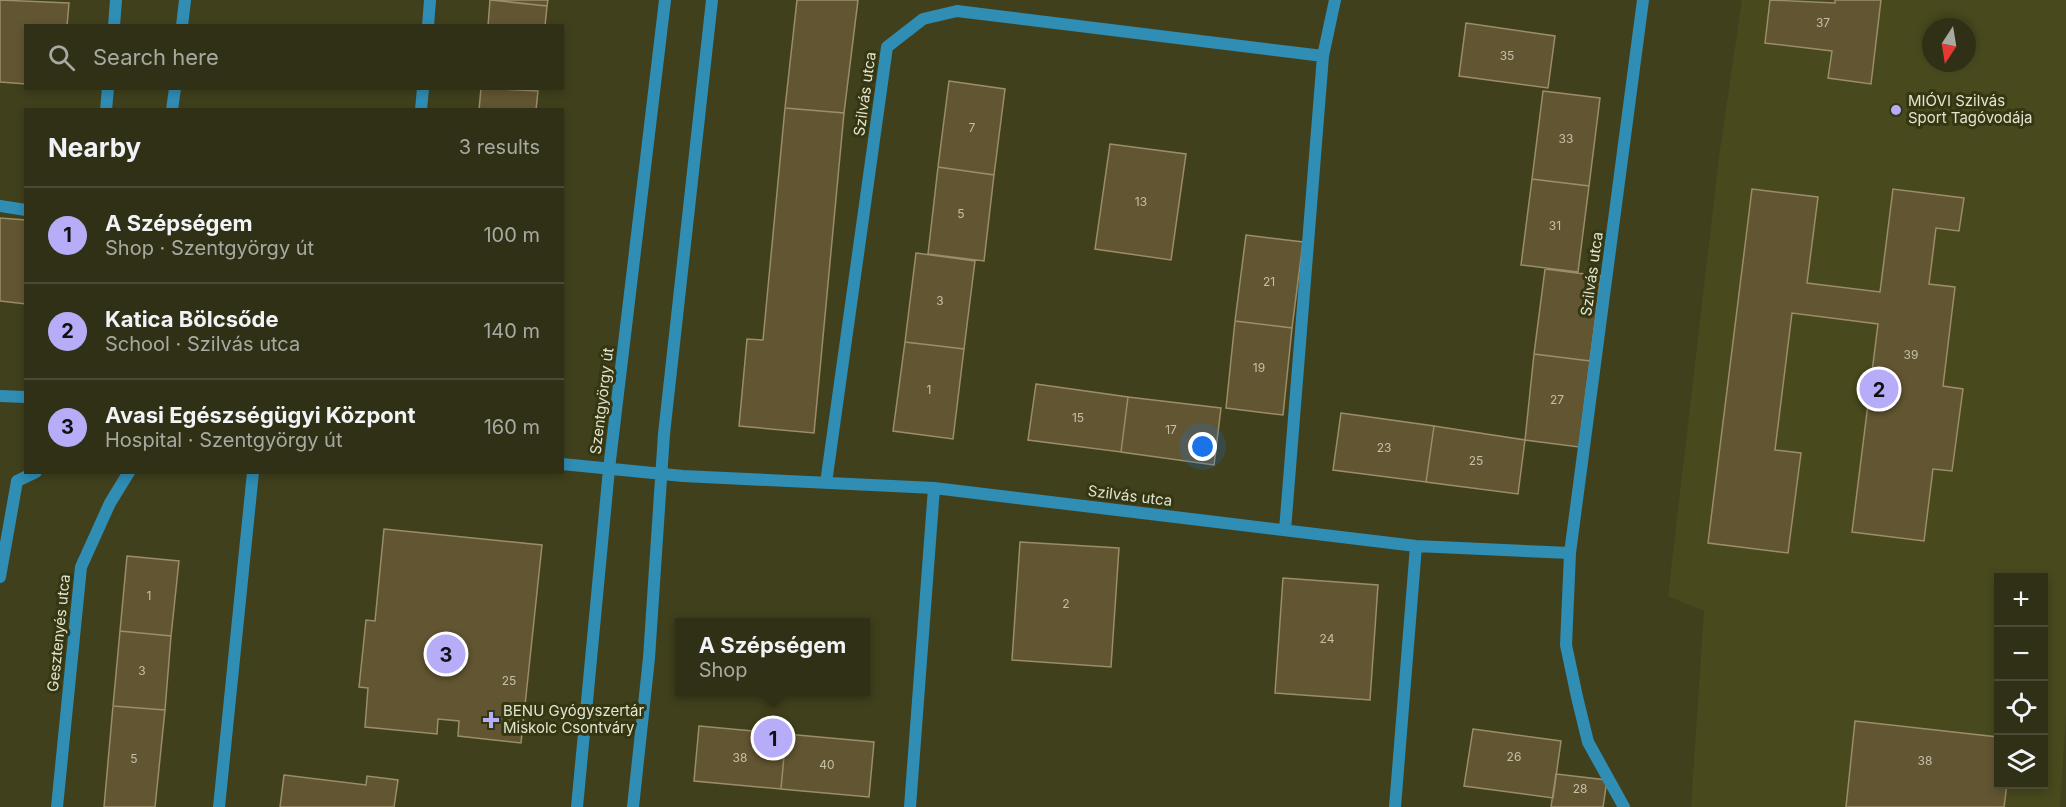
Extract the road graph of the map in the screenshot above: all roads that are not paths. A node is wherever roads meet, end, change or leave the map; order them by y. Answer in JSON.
{"nodes":[{"id":1,"x":116,"y":0,"type":"edge"},
{"id":2,"x":185,"y":0,"type":"edge"},
{"id":3,"x":430,"y":0,"type":"edge"},
{"id":4,"x":665,"y":0,"type":"edge"},
{"id":5,"x":712,"y":0,"type":"edge"},
{"id":6,"x":1335,"y":0,"type":"edge"},
{"id":7,"x":1643,"y":0,"type":"edge"},
{"id":8,"x":114,"y":24,"type":"edge"},
{"id":9,"x":182,"y":24,"type":"edge"},
{"id":10,"x":428,"y":24,"type":"edge"},
{"id":11,"x":1323,"y":56,"type":"junction"},
{"id":12,"x":108,"y":90,"type":"edge"},
{"id":13,"x":175,"y":90,"type":"edge"},
{"id":14,"x":423,"y":90,"type":"edge"},
{"id":15,"x":106,"y":108,"type":"edge"},
{"id":16,"x":172,"y":108,"type":"edge"},
{"id":17,"x":421,"y":108,"type":"edge"},
{"id":18,"x":0,"y":206,"type":"edge"},
{"id":19,"x":24,"y":210,"type":"edge"},
{"id":20,"x":0,"y":396,"type":"edge"},
{"id":21,"x":24,"y":398,"type":"edge"},
{"id":22,"x":564,"y":464,"type":"edge"},
{"id":23,"x":609,"y":469,"type":"junction"},
{"id":24,"x":664,"y":472,"type":"junction"},
{"id":25,"x":32,"y":474,"type":"edge"},
{"id":26,"x":128,"y":474,"type":"edge"},
{"id":27,"x":253,"y":474,"type":"edge"},
{"id":28,"x":826,"y":483,"type":"junction"},
{"id":29,"x":934,"y":488,"type":"junction"},
{"id":30,"x":1285,"y":530,"type":"junction"},
{"id":31,"x":1416,"y":546,"type":"junction"},
{"id":32,"x":1570,"y":553,"type":"junction"},
{"id":33,"x":0,"y":577,"type":"edge"},
{"id":34,"x":57,"y":807,"type":"edge"},
{"id":35,"x":219,"y":807,"type":"edge"},
{"id":36,"x":577,"y":807,"type":"edge"},
{"id":37,"x":633,"y":807,"type":"edge"},
{"id":38,"x":910,"y":807,"type":"edge"},
{"id":39,"x":1395,"y":807,"type":"edge"},
{"id":40,"x":1624,"y":807,"type":"edge"}],
"edges":[{"from":1,"to":8,"type":"street"},
{"from":2,"to":9,"type":"street"},
{"from":3,"to":10,"type":"street"},
{"from":4,"to":23,"type":"street","name":"Szentgyörgy út"},
{"from":5,"to":24,"type":"street"},
{"from":6,"to":11,"type":"street"},
{"from":7,"to":32,"type":"street","name":"Szilvás utca"},
{"from":11,"to":28,"type":"street","name":"Szilvás utca"},
{"from":11,"to":30,"type":"street"},
{"from":12,"to":15,"type":"street"},
{"from":13,"to":16,"type":"street"},
{"from":14,"to":17,"type":"street"},
{"from":18,"to":19,"type":"street"},
{"from":20,"to":21,"type":"street"},
{"from":22,"to":23,"type":"street"},
{"from":23,"to":24,"type":"street","name":"Szilvás utca"},
{"from":23,"to":36,"type":"street","name":"Szentgyörgy út"},
{"from":24,"to":28,"type":"street","name":"Szilvás utca"},
{"from":24,"to":37,"type":"street"},
{"from":25,"to":33,"type":"street"},
{"from":26,"to":34,"type":"street","name":"Gesztenyés utca"},
{"from":27,"to":35,"type":"street"},
{"from":28,"to":29,"type":"street","name":"Szilvás utca"},
{"from":29,"to":30,"type":"street","name":"Szilvás utca"},
{"from":29,"to":38,"type":"street"},
{"from":30,"to":31,"type":"street","name":"Szilvás utca"},
{"from":31,"to":32,"type":"street","name":"Szilvás utca"},
{"from":31,"to":39,"type":"street"},
{"from":32,"to":40,"type":"street","name":"Szilvás utca"}]}
